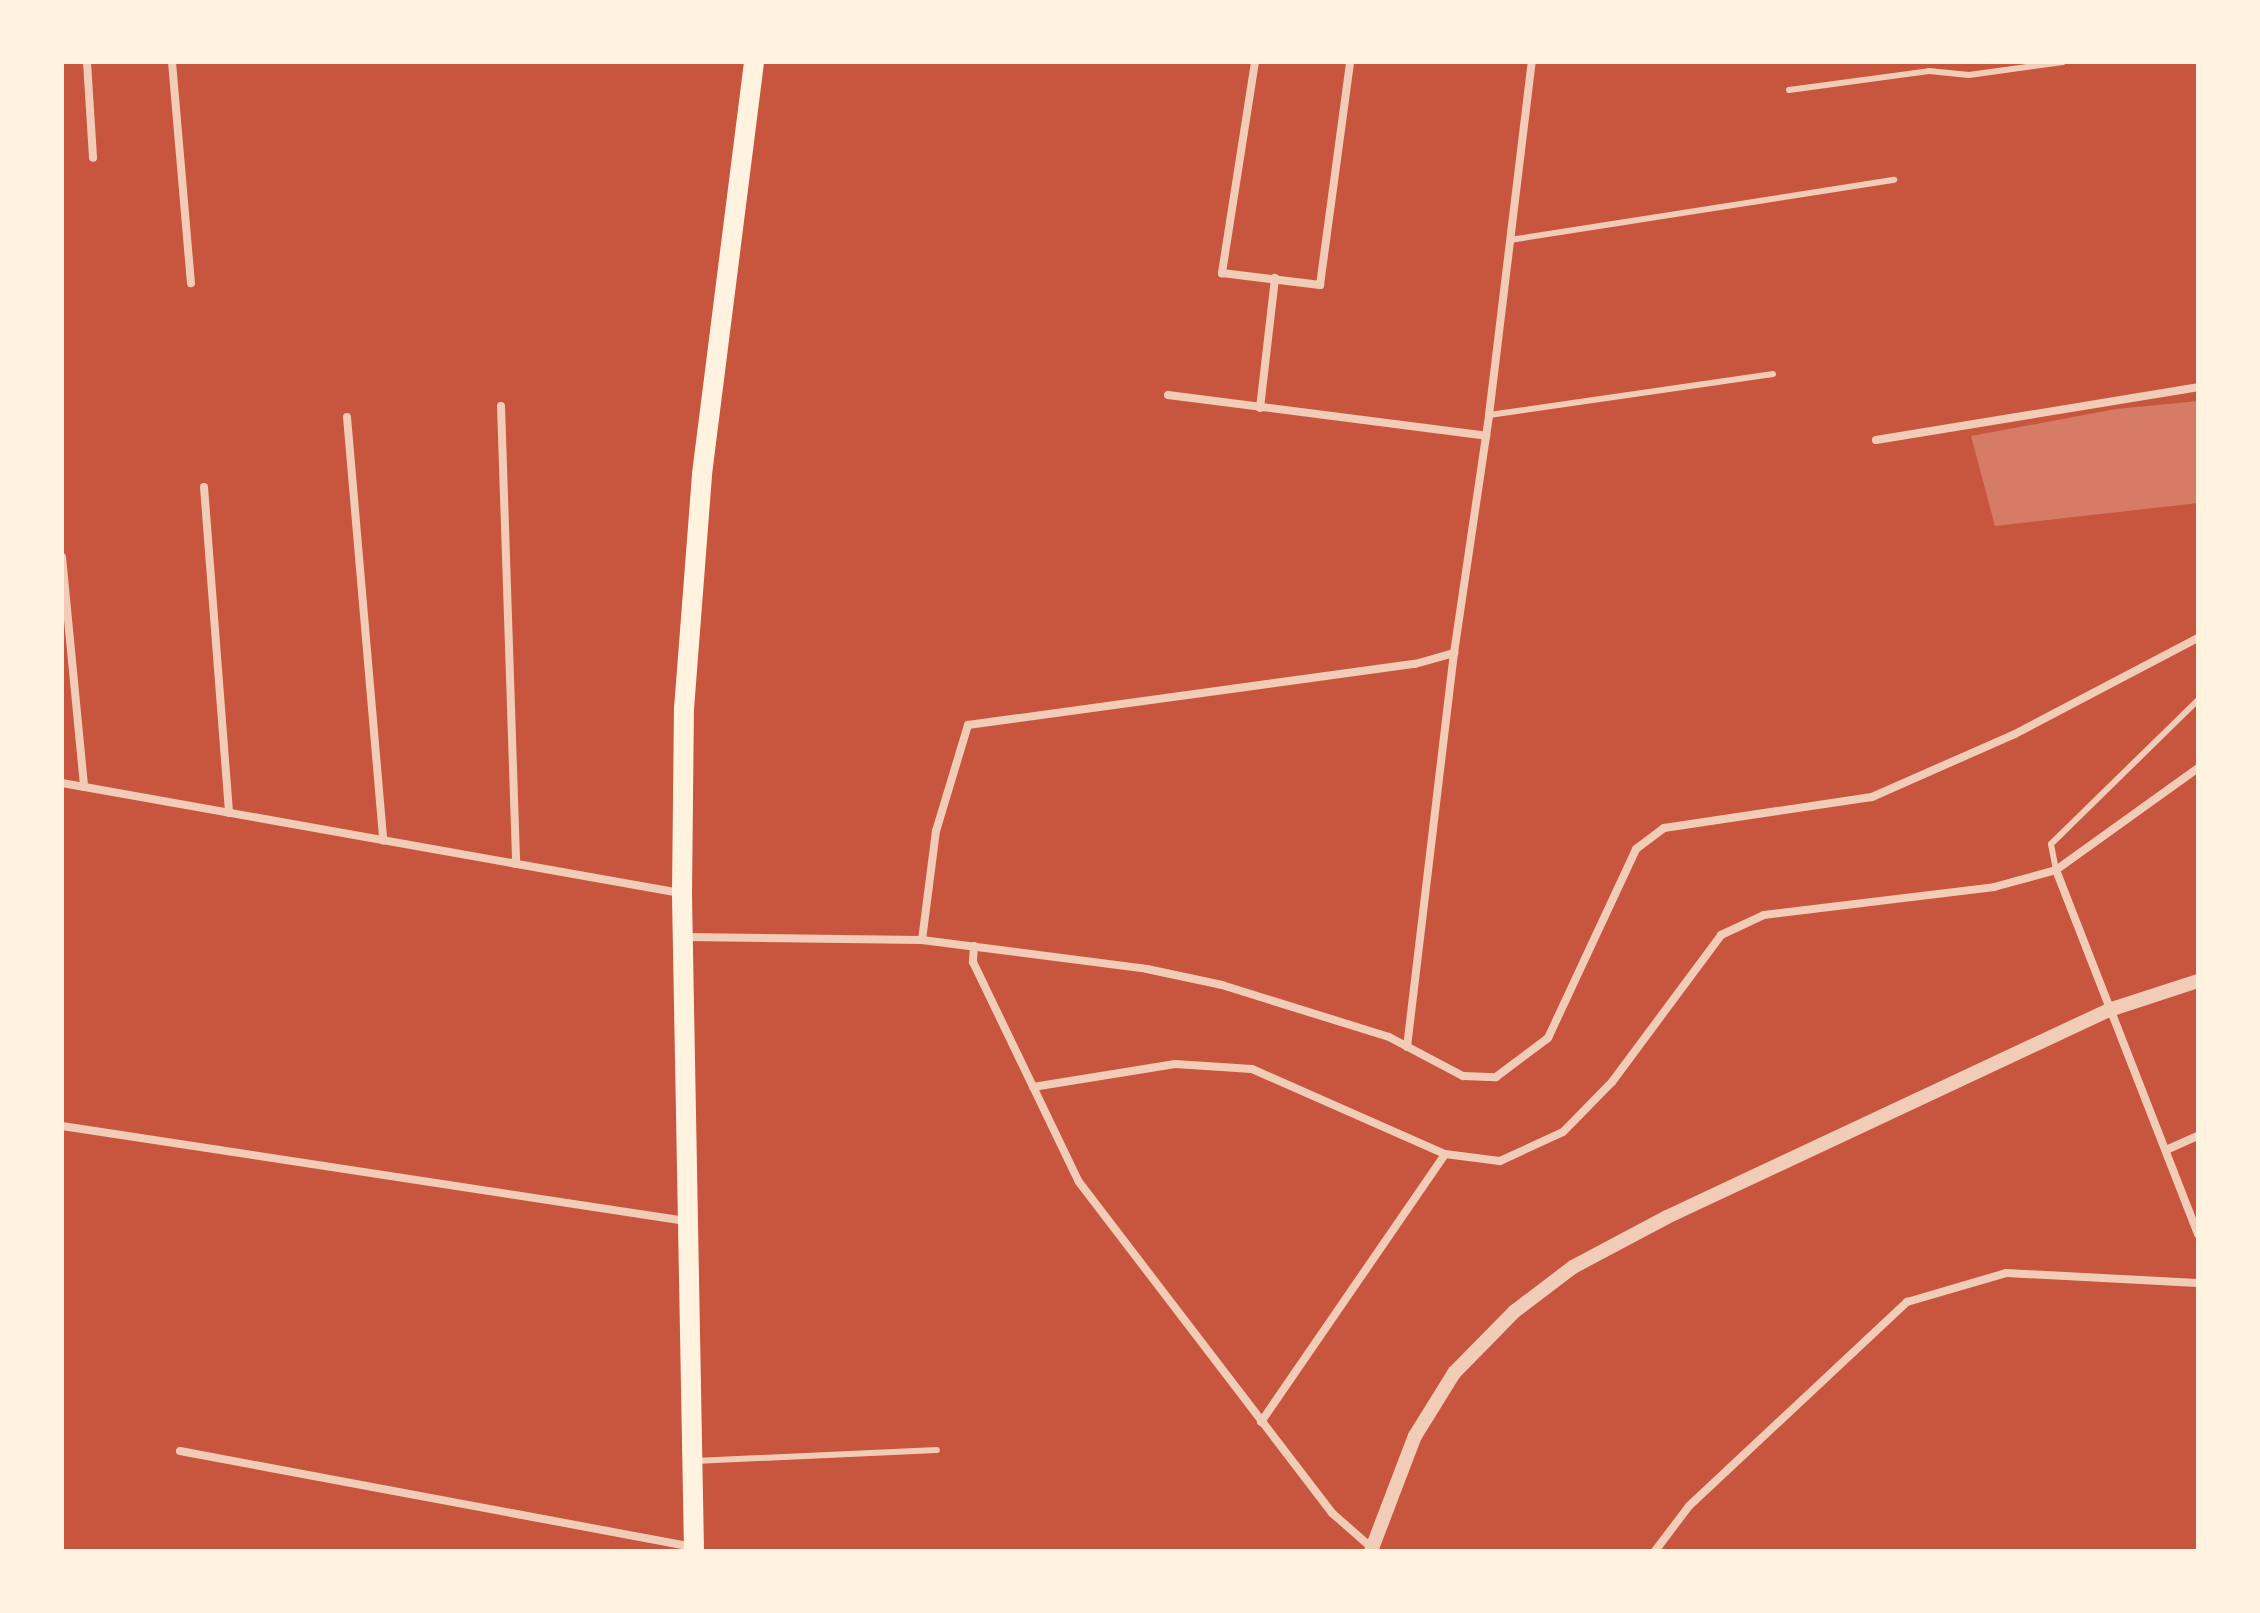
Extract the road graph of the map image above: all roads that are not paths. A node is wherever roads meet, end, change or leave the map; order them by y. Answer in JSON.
{"nodes":[{"id":1,"x":87,"y":62,"type":"edge"},
{"id":2,"x":172,"y":62,"type":"edge"},
{"id":3,"x":754,"y":62,"type":"edge"},
{"id":4,"x":1255,"y":62,"type":"edge"},
{"id":5,"x":1350,"y":62,"type":"edge"},
{"id":6,"x":1532,"y":62,"type":"edge"},
{"id":7,"x":2063,"y":62,"type":"edge"},
{"id":8,"x":1789,"y":90,"type":"dead end"},
{"id":9,"x":93,"y":158,"type":"dead end"},
{"id":10,"x":1894,"y":180,"type":"dead end"},
{"id":11,"x":1510,"y":240,"type":"junction"},
{"id":12,"x":1275,"y":278,"type":"junction"},
{"id":13,"x":191,"y":283,"type":"dead end"},
{"id":14,"x":1773,"y":374,"type":"dead end"},
{"id":15,"x":2198,"y":387,"type":"edge"},
{"id":16,"x":1168,"y":395,"type":"dead end"},
{"id":17,"x":501,"y":406,"type":"dead end"},
{"id":18,"x":1260,"y":408,"type":"junction"},
{"id":19,"x":1489,"y":415,"type":"junction"},
{"id":20,"x":347,"y":417,"type":"dead end"},
{"id":21,"x":1486,"y":436,"type":"junction"},
{"id":22,"x":1876,"y":440,"type":"dead end"},
{"id":23,"x":204,"y":487,"type":"dead end"},
{"id":24,"x":62,"y":557,"type":"edge"},
{"id":25,"x":2198,"y":638,"type":"edge"},
{"id":26,"x":1454,"y":653,"type":"junction"},
{"id":27,"x":2198,"y":700,"type":"edge"},
{"id":28,"x":2198,"y":768,"type":"edge"},
{"id":29,"x":62,"y":783,"type":"edge"},
{"id":30,"x":84,"y":787,"type":"junction"},
{"id":31,"x":229,"y":813,"type":"junction"},
{"id":32,"x":383,"y":840,"type":"junction"},
{"id":33,"x":516,"y":864,"type":"junction"},
{"id":34,"x":2056,"y":870,"type":"junction"},
{"id":35,"x":682,"y":894,"type":"junction"},
{"id":36,"x":683,"y":937,"type":"junction"},
{"id":37,"x":922,"y":940,"type":"junction"},
{"id":38,"x":974,"y":946,"type":"junction"},
{"id":39,"x":2198,"y":981,"type":"edge"},
{"id":40,"x":2112,"y":1009,"type":"junction"},
{"id":41,"x":1407,"y":1047,"type":"junction"},
{"id":42,"x":1033,"y":1087,"type":"junction"},
{"id":43,"x":62,"y":1126,"type":"edge"},
{"id":44,"x":2198,"y":1136,"type":"edge"},
{"id":45,"x":2166,"y":1150,"type":"junction"},
{"id":46,"x":1445,"y":1154,"type":"junction"},
{"id":47,"x":687,"y":1221,"type":"junction"},
{"id":48,"x":2198,"y":1234,"type":"edge"},
{"id":49,"x":2198,"y":1283,"type":"edge"},
{"id":50,"x":1261,"y":1422,"type":"junction"},
{"id":51,"x":937,"y":1450,"type":"dead end"},
{"id":52,"x":180,"y":1451,"type":"dead end"},
{"id":53,"x":692,"y":1461,"type":"junction"},
{"id":54,"x":694,"y":1549,"type":"edge"},
{"id":55,"x":1373,"y":1550,"type":"edge"},
{"id":56,"x":1655,"y":1551,"type":"edge"}],
"edges":[{"from":1,"to":9,"type":"street"},
{"from":2,"to":13,"type":"street"},
{"from":3,"to":35,"type":"main road"},
{"from":4,"to":12,"type":"street"},
{"from":5,"to":12,"type":"street"},
{"from":6,"to":11,"type":"street"},
{"from":7,"to":8,"type":"lane"},
{"from":10,"to":11,"type":"lane"},
{"from":11,"to":19,"type":"street"},
{"from":12,"to":18,"type":"street"},
{"from":14,"to":19,"type":"lane"},
{"from":15,"to":22,"type":"street"},
{"from":16,"to":18,"type":"street"},
{"from":17,"to":33,"type":"street"},
{"from":18,"to":21,"type":"street"},
{"from":19,"to":21,"type":"street"},
{"from":20,"to":32,"type":"street"},
{"from":21,"to":26,"type":"street"},
{"from":23,"to":31,"type":"street"},
{"from":24,"to":30,"type":"street"},
{"from":25,"to":41,"type":"street"},
{"from":26,"to":37,"type":"street"},
{"from":26,"to":41,"type":"street"},
{"from":27,"to":34,"type":"lane"},
{"from":28,"to":34,"type":"street"},
{"from":29,"to":30,"type":"street"},
{"from":30,"to":31,"type":"street"},
{"from":31,"to":32,"type":"street"},
{"from":32,"to":33,"type":"street"},
{"from":33,"to":35,"type":"street"},
{"from":34,"to":40,"type":"street"},
{"from":34,"to":46,"type":"street"},
{"from":35,"to":36,"type":"main road"},
{"from":36,"to":37,"type":"street"},
{"from":36,"to":47,"type":"main road"},
{"from":37,"to":38,"type":"street"},
{"from":38,"to":41,"type":"street"},
{"from":38,"to":42,"type":"street"},
{"from":39,"to":40,"type":"street"},
{"from":40,"to":45,"type":"street"},
{"from":40,"to":55,"type":"street"},
{"from":42,"to":46,"type":"street"},
{"from":42,"to":50,"type":"street"},
{"from":43,"to":47,"type":"street"},
{"from":44,"to":45,"type":"street"},
{"from":45,"to":48,"type":"street"},
{"from":46,"to":50,"type":"street"},
{"from":47,"to":53,"type":"main road"},
{"from":49,"to":56,"type":"street"},
{"from":50,"to":55,"type":"street"},
{"from":51,"to":53,"type":"lane"},
{"from":52,"to":54,"type":"street"},
{"from":53,"to":54,"type":"main road"}]}
